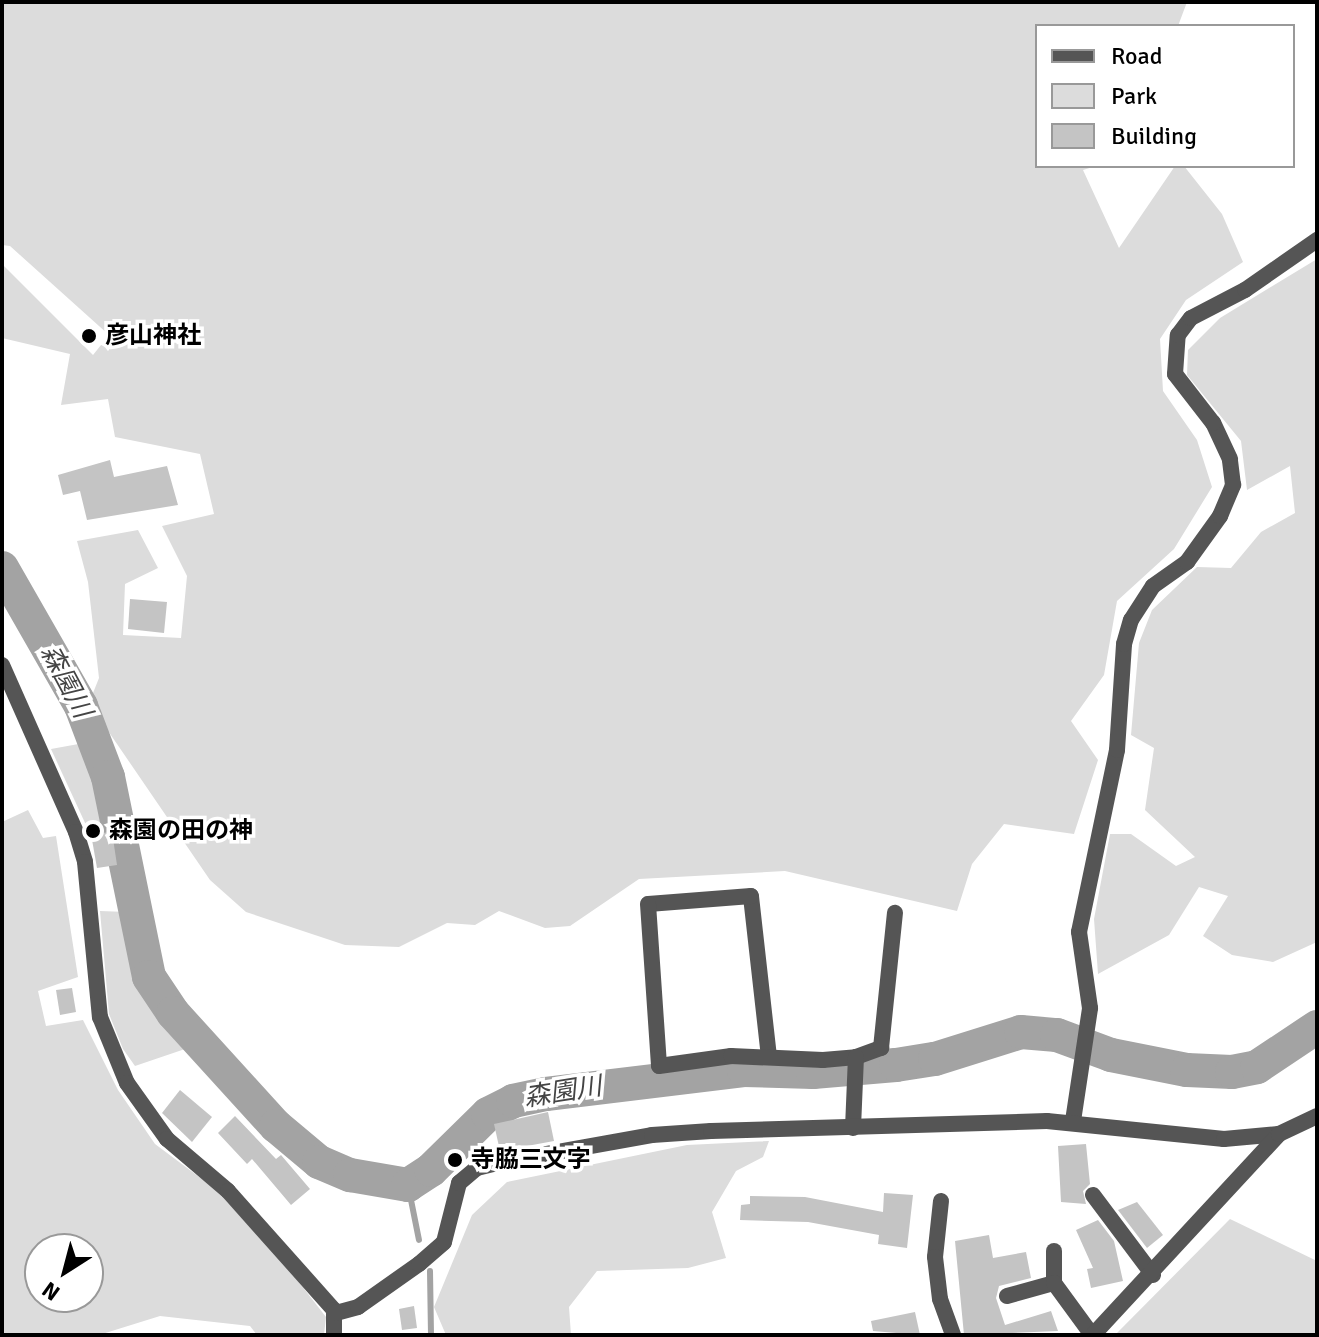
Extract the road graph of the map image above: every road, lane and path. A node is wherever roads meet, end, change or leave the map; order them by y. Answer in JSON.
{"nodes":[{"id":1,"x":1317,"y":240,"type":"edge"},
{"id":2,"x":2,"y":665,"type":"edge"},
{"id":3,"x":895,"y":913,"type":"dead end"},
{"id":4,"x":769,"y":1057,"type":"junction"},
{"id":5,"x":856,"y":1057,"type":"junction"},
{"id":6,"x":1317,"y":1116,"type":"edge"},
{"id":7,"x":1073,"y":1121,"type":"junction"},
{"id":8,"x":853,"y":1128,"type":"junction"},
{"id":9,"x":1279,"y":1134,"type":"junction"},
{"id":10,"x":1093,"y":1195,"type":"dead end"},
{"id":11,"x":941,"y":1201,"type":"dead end"},
{"id":12,"x":1054,"y":1251,"type":"dead end"},
{"id":13,"x":1153,"y":1275,"type":"junction"},
{"id":14,"x":1054,"y":1283,"type":"junction"},
{"id":15,"x":1007,"y":1296,"type":"dead end"},
{"id":16,"x":336,"y":1313,"type":"junction"},
{"id":17,"x":334,"y":1335,"type":"edge"},
{"id":18,"x":953,"y":1335,"type":"edge"},
{"id":19,"x":1092,"y":1335,"type":"edge"}],
"edges":[{"from":1,"to":7,"type":"street"},
{"from":2,"to":16,"type":"street"},
{"from":3,"to":5,"type":"street"},
{"from":4,"to":4,"type":"street"},
{"from":4,"to":5,"type":"street"},
{"from":5,"to":8,"type":"street"},
{"from":6,"to":9,"type":"street"},
{"from":7,"to":8,"type":"street"},
{"from":7,"to":9,"type":"street"},
{"from":8,"to":16,"type":"street"},
{"from":9,"to":13,"type":"street"},
{"from":10,"to":13,"type":"street"},
{"from":11,"to":18,"type":"street"},
{"from":12,"to":14,"type":"street"},
{"from":13,"to":19,"type":"street"},
{"from":14,"to":15,"type":"street"},
{"from":14,"to":19,"type":"street"},
{"from":16,"to":17,"type":"street"}]}
